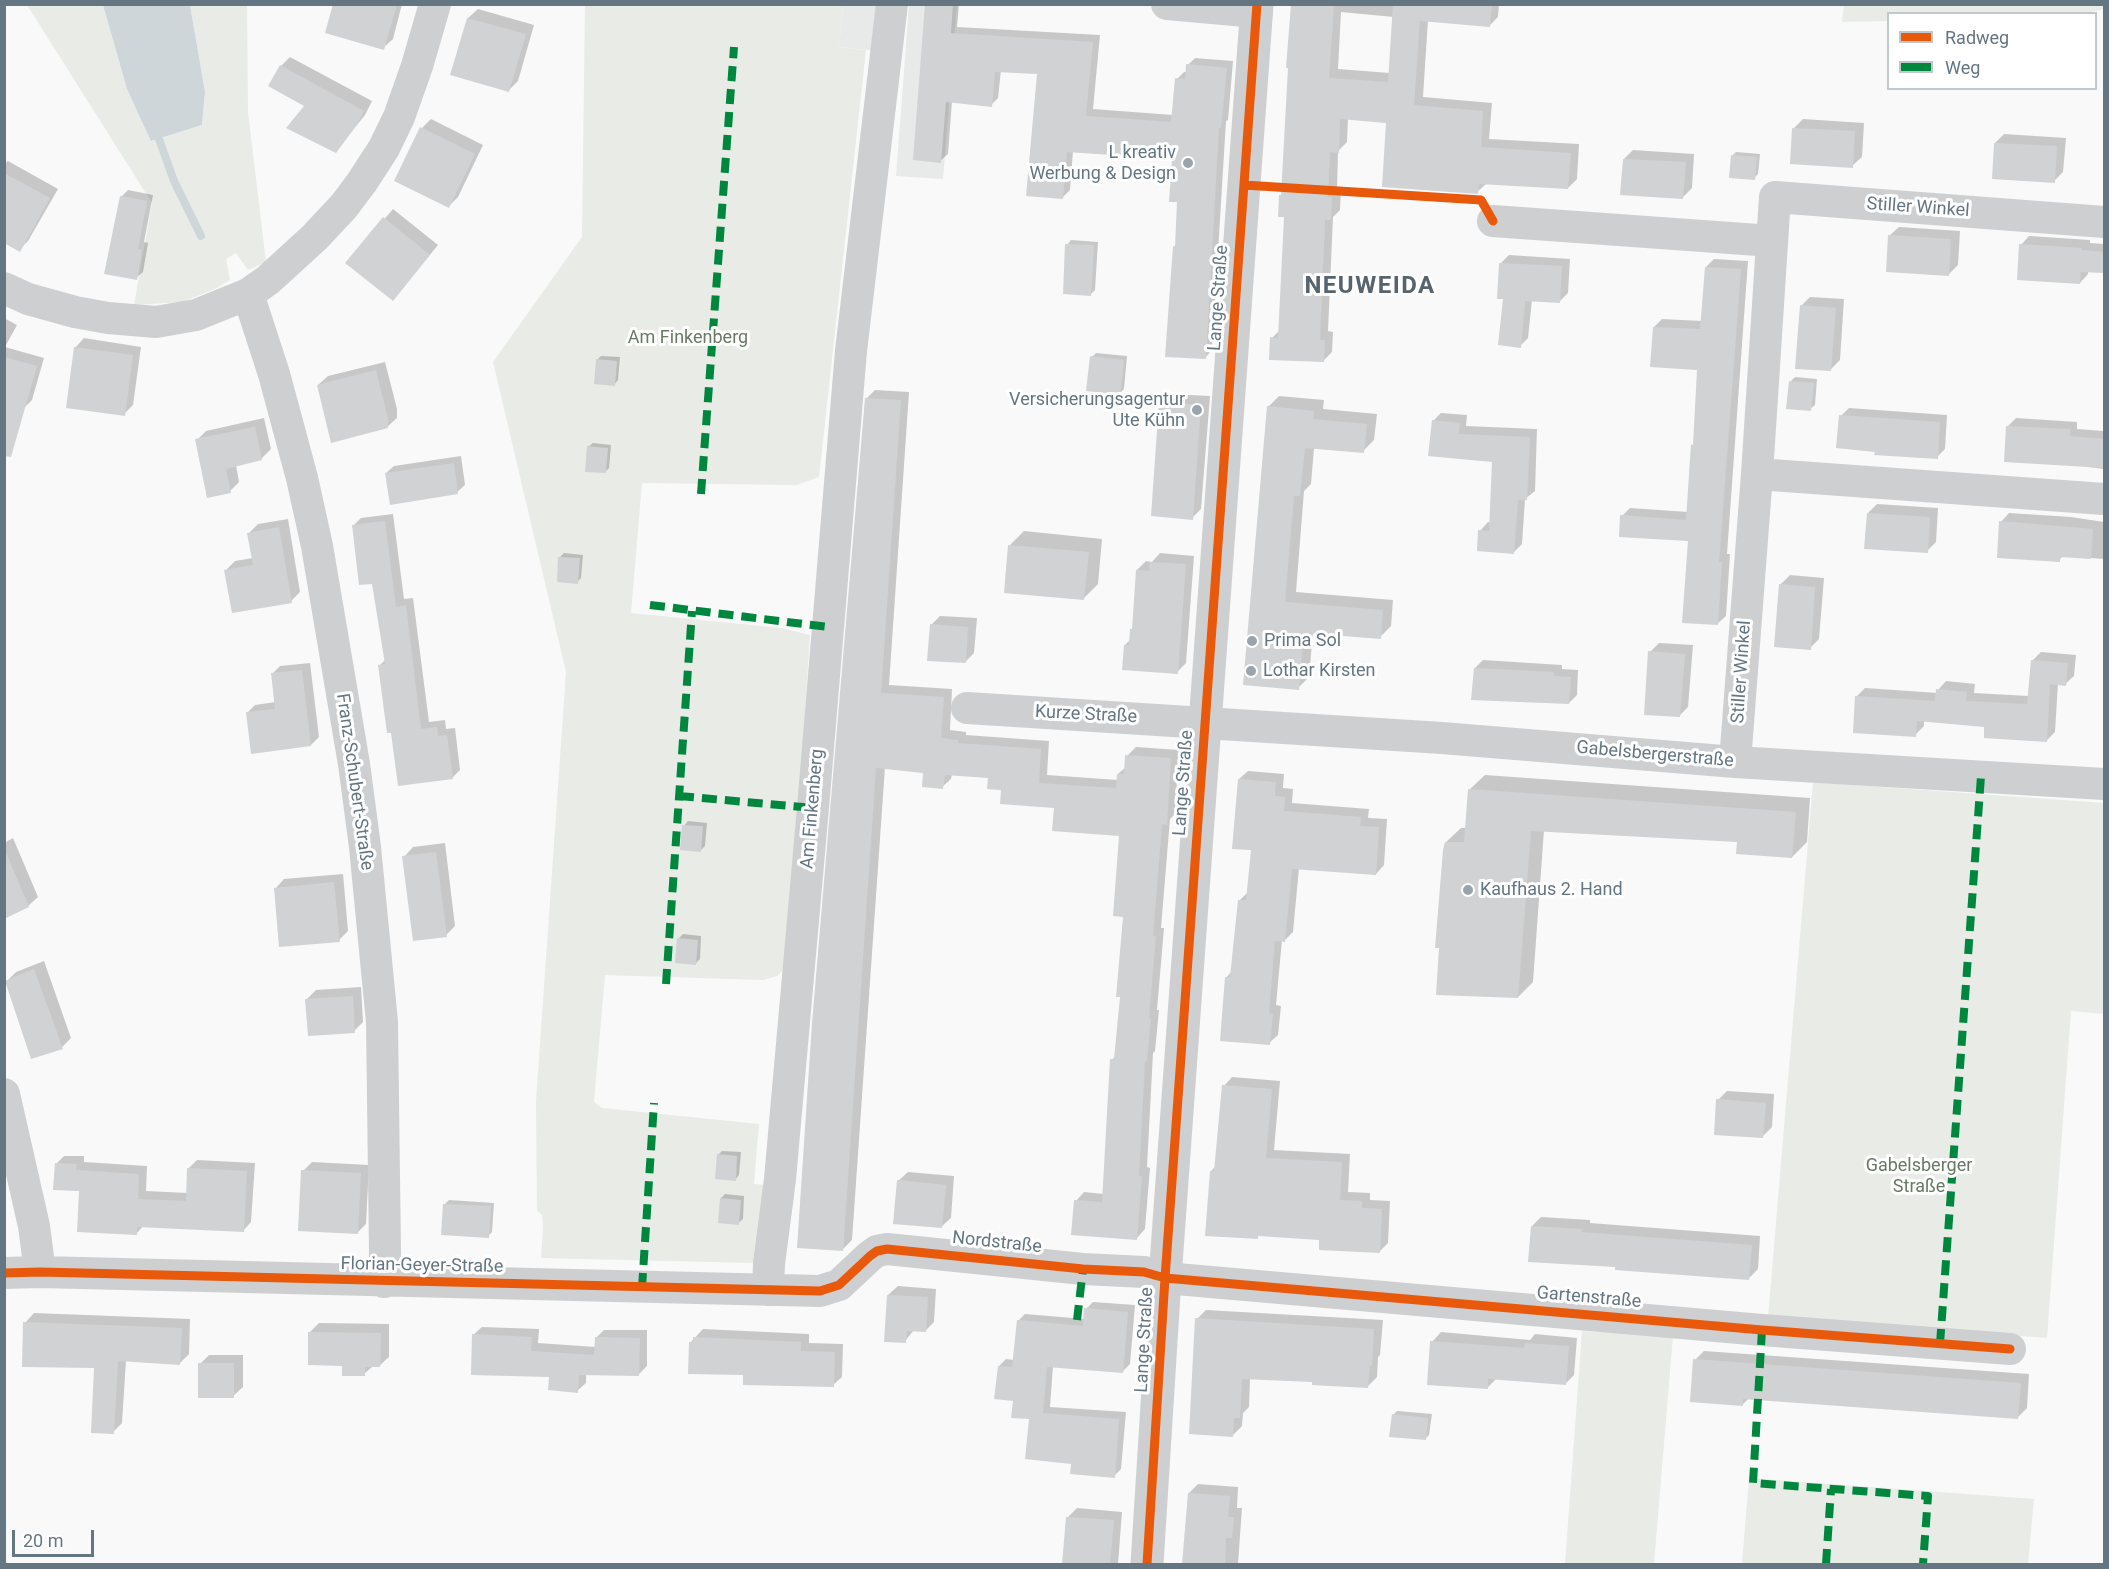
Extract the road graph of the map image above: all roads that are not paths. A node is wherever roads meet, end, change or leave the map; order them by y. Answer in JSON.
{"nodes":[{"id":1,"x":435,"y":4,"type":"edge"},
{"id":2,"x":892,"y":4,"type":"edge"},
{"id":3,"x":1167,"y":4,"type":"edge"},
{"id":4,"x":1257,"y":8,"type":"edge"},
{"id":5,"x":1493,"y":221,"type":"dead end"},
{"id":6,"x":2104,"y":222,"type":"edge"},
{"id":7,"x":1772,"y":241,"type":"junction"},
{"id":8,"x":4,"y":288,"type":"edge"},
{"id":9,"x":248,"y":294,"type":"junction"},
{"id":10,"x":1757,"y":474,"type":"junction"},
{"id":11,"x":2104,"y":499,"type":"edge"},
{"id":12,"x":967,"y":708,"type":"dead end"},
{"id":13,"x":1205,"y":722,"type":"junction"},
{"id":14,"x":1735,"y":762,"type":"junction"},
{"id":15,"x":2104,"y":784,"type":"edge"},
{"id":16,"x":4,"y":1094,"type":"edge"},
{"id":17,"x":40,"y":1272,"type":"junction"},
{"id":18,"x":4,"y":1273,"type":"edge"},
{"id":19,"x":1165,"y":1278,"type":"junction"},
{"id":20,"x":384,"y":1282,"type":"junction"},
{"id":21,"x":838,"y":1285,"type":"joint"},
{"id":22,"x":768,"y":1290,"type":"junction"},
{"id":23,"x":2010,"y":1349,"type":"dead end"},
{"id":24,"x":1147,"y":1564,"type":"edge"}],
"edges":[{"from":1,"to":9,"type":"street"},
{"from":2,"to":22,"type":"street","name":"Am Finkenberg"},
{"from":3,"to":4,"type":"street"},
{"from":4,"to":13,"type":"street","name":"Lange Straße"},
{"from":5,"to":7,"type":"street"},
{"from":6,"to":7,"type":"street","name":"Stiller Winkel"},
{"from":7,"to":10,"type":"street","name":"Stiller Winkel"},
{"from":8,"to":9,"type":"street"},
{"from":9,"to":20,"type":"street","name":"Franz-Schubert-Straße"},
{"from":10,"to":11,"type":"street"},
{"from":10,"to":14,"type":"street","name":"Stiller Winkel"},
{"from":12,"to":13,"type":"street","name":"Kurze Straße"},
{"from":13,"to":14,"type":"street","name":"Gabelsbergerstraße"},
{"from":13,"to":19,"type":"street","name":"Lange Straße"},
{"from":14,"to":15,"type":"street","name":"Gabelsbergerstraße"},
{"from":16,"to":17,"type":"street"},
{"from":17,"to":18,"type":"street","name":"Florian-Geyer-Straße"},
{"from":17,"to":20,"type":"street","name":"Florian-Geyer-Straße"},
{"from":19,"to":21,"type":"street","name":"Nordstraße"},
{"from":19,"to":23,"type":"street","name":"Gartenstraße"},
{"from":19,"to":24,"type":"street","name":"Lange Straße"},
{"from":20,"to":22,"type":"street","name":"Florian-Geyer-Straße"},
{"from":21,"to":22,"type":"street","name":"Florian-Geyer-Straße"}]}
